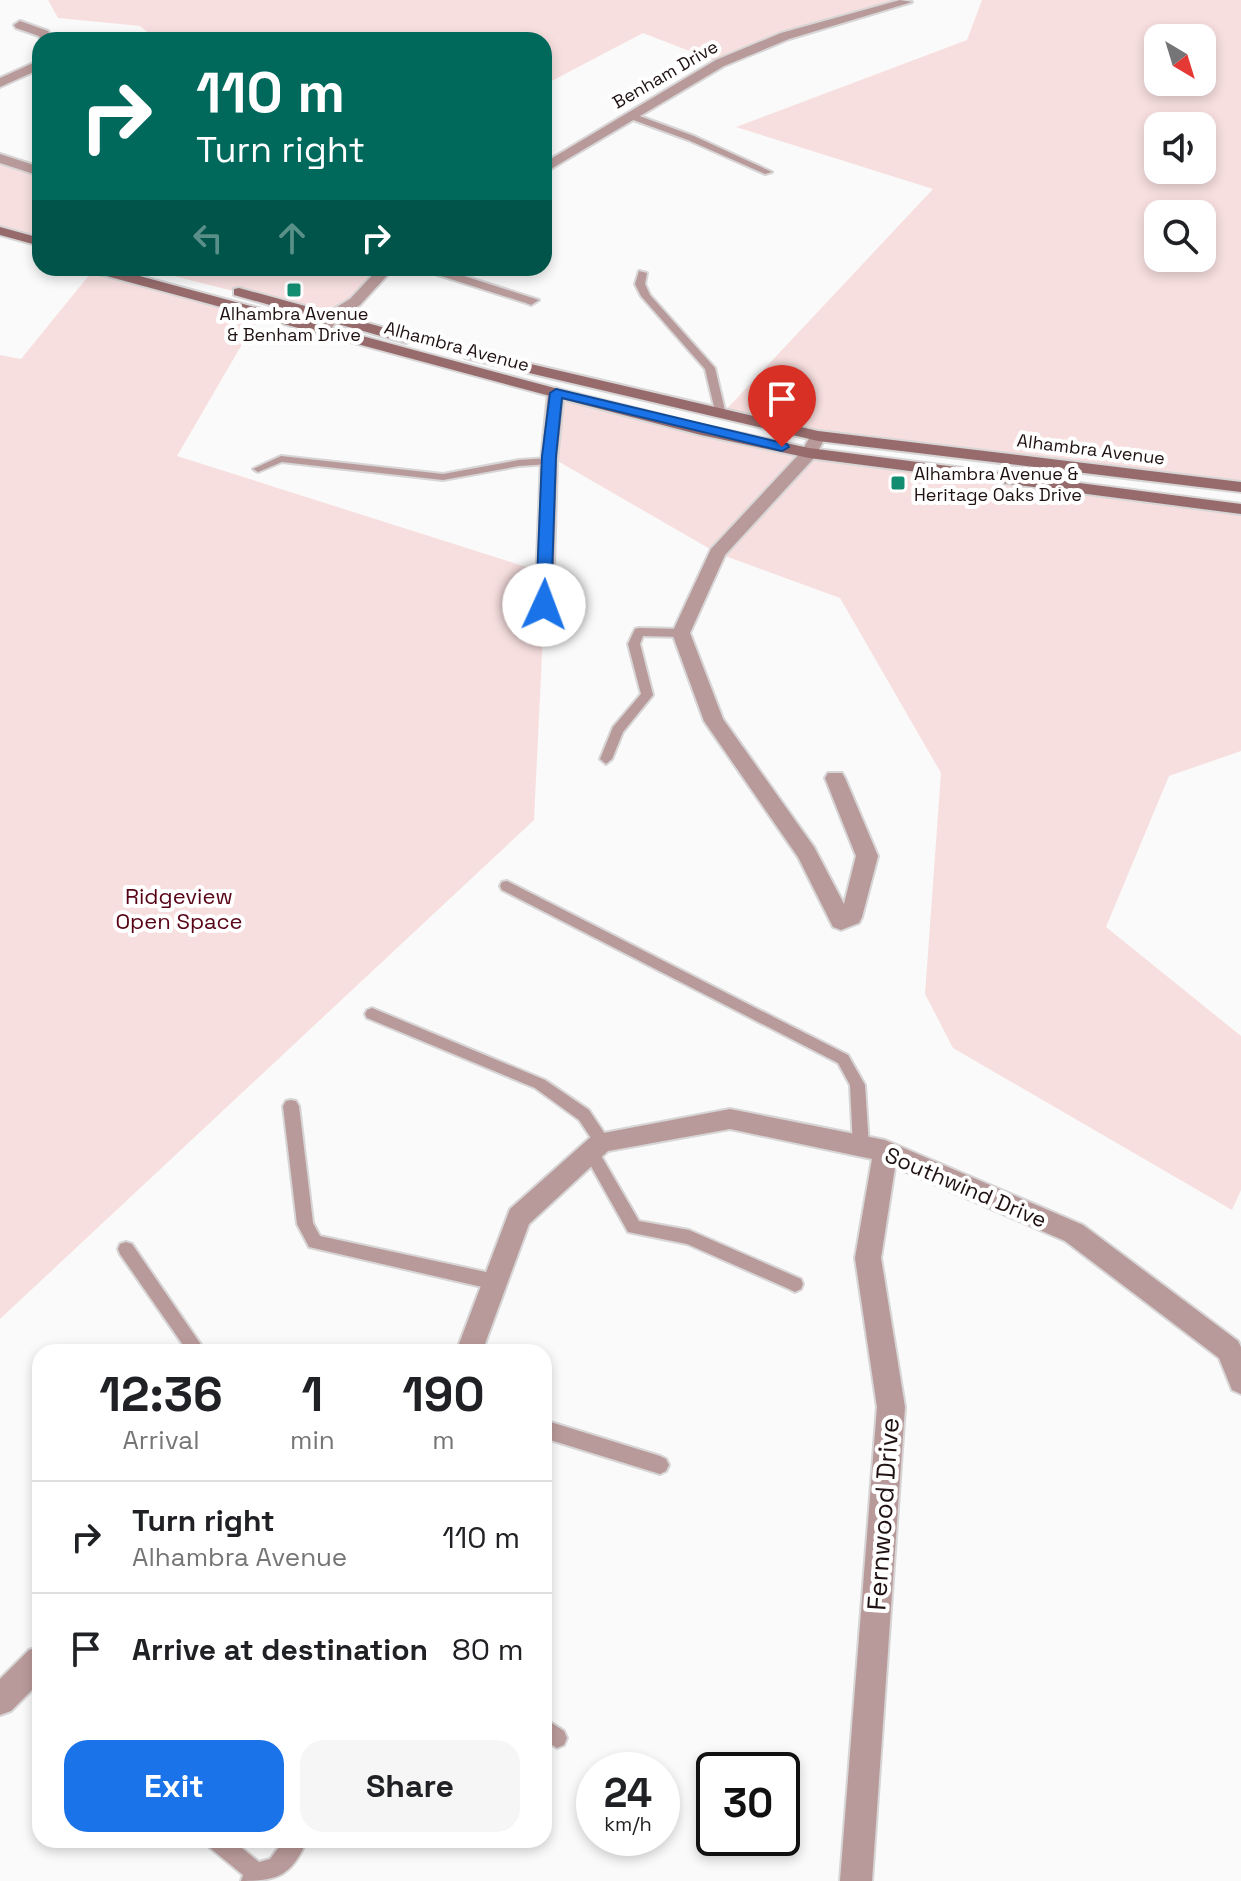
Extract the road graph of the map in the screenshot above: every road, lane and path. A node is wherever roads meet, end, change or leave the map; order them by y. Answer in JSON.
{"nodes":[{"id":1,"x":906,"y":2,"type":"edge"},
{"id":2,"x":20,"y":25,"type":"dead end"},
{"id":3,"x":39,"y":32,"type":"edge"},
{"id":4,"x":32,"y":68,"type":"edge"},
{"id":5,"x":0,"y":83,"type":"edge"},
{"id":6,"x":631,"y":116,"type":"junction"},
{"id":7,"x":0,"y":158,"type":"edge"},
{"id":8,"x":552,"y":164,"type":"edge"},
{"id":9,"x":32,"y":168,"type":"edge"},
{"id":10,"x":768,"y":172,"type":"dead end"},
{"id":11,"x":0,"y":231,"type":"edge"},
{"id":12,"x":32,"y":240,"type":"edge"},
{"id":13,"x":0,"y":244,"type":"edge"},
{"id":14,"x":32,"y":252,"type":"edge"},
{"id":15,"x":642,"y":273,"type":"dead end"},
{"id":16,"x":127,"y":276,"type":"edge"},
{"id":17,"x":169,"y":276,"type":"edge"},
{"id":18,"x":379,"y":276,"type":"edge"},
{"id":19,"x":450,"y":276,"type":"edge"},
{"id":20,"x":531,"y":300,"type":"dead end"},
{"id":21,"x":328,"y":323,"type":"junction"},
{"id":22,"x":556,"y":393,"type":"junction"},
{"id":23,"x":721,"y":415,"type":"junction"},
{"id":24,"x":814,"y":444,"type":"junction"},
{"id":25,"x":549,"y":461,"type":"junction"},
{"id":26,"x":258,"y":469,"type":"dead end"},
{"id":27,"x":1241,"y":487,"type":"edge"},
{"id":28,"x":1241,"y":509,"type":"edge"},
{"id":29,"x":681,"y":633,"type":"junction"},
{"id":30,"x":543,"y":634,"type":"dead end"},
{"id":31,"x":606,"y":759,"type":"dead end"},
{"id":32,"x":835,"y":778,"type":"dead end"},
{"id":33,"x":507,"y":886,"type":"dead end"},
{"id":34,"x":372,"y":1014,"type":"dead end"},
{"id":35,"x":291,"y":1106,"type":"dead end"},
{"id":36,"x":596,"y":1147,"type":"junction"},
{"id":37,"x":873,"y":1148,"type":"junction"},
{"id":38,"x":126,"y":1249,"type":"dead end"},
{"id":39,"x":495,"y":1282,"type":"junction"},
{"id":40,"x":795,"y":1284,"type":"dead end"},
{"id":41,"x":192,"y":1344,"type":"edge"},
{"id":42,"x":472,"y":1344,"type":"edge"},
{"id":43,"x":1235,"y":1351,"type":"edge"},
{"id":44,"x":1241,"y":1381,"type":"edge"},
{"id":45,"x":552,"y":1431,"type":"edge"},
{"id":46,"x":660,"y":1465,"type":"dead end"},
{"id":47,"x":32,"y":1670,"type":"edge"},
{"id":48,"x":0,"y":1700,"type":"edge"},
{"id":49,"x":224,"y":1848,"type":"edge"},
{"id":50,"x":291,"y":1848,"type":"edge"},
{"id":51,"x":253,"y":1877,"type":"edge"},
{"id":52,"x":856,"y":1881,"type":"edge"}],
"edges":[{"from":1,"to":6,"type":"street","name":"Benham Drive"},
{"from":2,"to":3,"type":"street"},
{"from":4,"to":5,"type":"street"},
{"from":6,"to":8,"type":"street","name":"Benham Drive"},
{"from":6,"to":10,"type":"lane"},
{"from":7,"to":9,"type":"street"},
{"from":11,"to":12,"type":"main road"},
{"from":13,"to":14,"type":"main road"},
{"from":15,"to":23,"type":"lane"},
{"from":16,"to":21,"type":"main road","name":"Alhambra Avenue"},
{"from":17,"to":21,"type":"main road","name":"Alhambra Avenue"},
{"from":18,"to":21,"type":"street"},
{"from":19,"to":20,"type":"street"},
{"from":21,"to":22,"type":"main road","name":"Alhambra Avenue"},
{"from":21,"to":23,"type":"main road","name":"Alhambra Avenue"},
{"from":22,"to":24,"type":"main road","name":"Alhambra Avenue"},
{"from":22,"to":25,"type":"street"},
{"from":23,"to":24,"type":"main road","name":"Alhambra Avenue"},
{"from":24,"to":27,"type":"main road","name":"Alhambra Avenue"},
{"from":24,"to":28,"type":"main road","name":"Alhambra Avenue"},
{"from":24,"to":29,"type":"street"},
{"from":25,"to":26,"type":"lane"},
{"from":25,"to":30,"type":"street"},
{"from":29,"to":31,"type":"lane"},
{"from":29,"to":32,"type":"street"},
{"from":33,"to":37,"type":"lane"},
{"from":34,"to":36,"type":"lane"},
{"from":35,"to":39,"type":"lane"},
{"from":36,"to":37,"type":"street","name":"Southwind Drive"},
{"from":36,"to":39,"type":"street"},
{"from":36,"to":40,"type":"lane"},
{"from":37,"to":43,"type":"street","name":"Southwind Drive"},
{"from":37,"to":52,"type":"street","name":"Fernwood Drive"},
{"from":38,"to":41,"type":"lane"},
{"from":39,"to":42,"type":"street"},
{"from":43,"to":44,"type":"street","name":"Southwind Drive"},
{"from":45,"to":46,"type":"lane"},
{"from":47,"to":48,"type":"street"},
{"from":49,"to":51,"type":"lane"},
{"from":50,"to":51,"type":"lane"}]}
